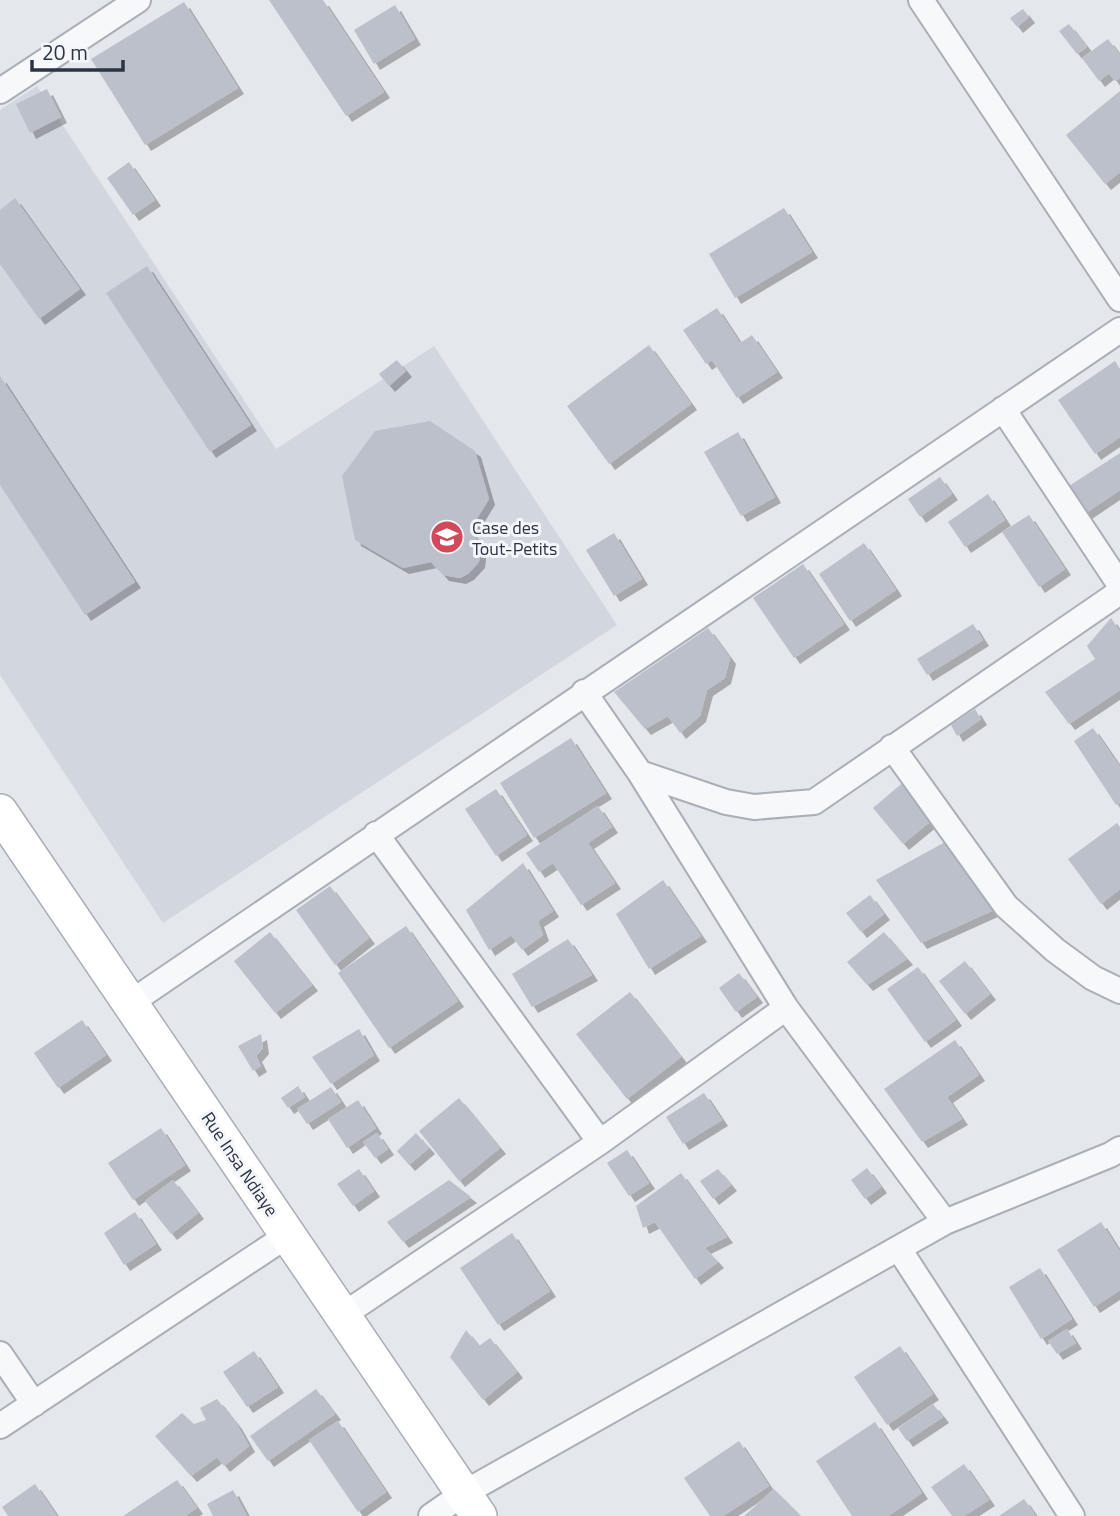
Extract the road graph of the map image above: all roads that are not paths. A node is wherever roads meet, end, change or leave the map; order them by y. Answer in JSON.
{"nodes":[{"id":1,"x":921,"y":0,"type":"edge"},
{"id":2,"x":123,"y":4,"type":"edge"},
{"id":3,"x":0,"y":92,"type":"edge"},
{"id":4,"x":1120,"y":299,"type":"edge"},
{"id":5,"x":1120,"y":330,"type":"edge"},
{"id":6,"x":1003,"y":409,"type":"junction"},
{"id":7,"x":1120,"y":585,"type":"edge"},
{"id":8,"x":1120,"y":592,"type":"edge"},
{"id":9,"x":584,"y":692,"type":"junction"},
{"id":10,"x":892,"y":747,"type":"junction"},
{"id":11,"x":640,"y":773,"type":"junction"},
{"id":12,"x":0,"y":812,"type":"edge"},
{"id":13,"x":376,"y":834,"type":"junction"},
{"id":14,"x":1120,"y":991,"type":"edge"},
{"id":15,"x":130,"y":1003,"type":"junction"},
{"id":16,"x":786,"y":1008,"type":"junction"},
{"id":17,"x":600,"y":1142,"type":"junction"},
{"id":18,"x":1117,"y":1158,"type":"edge"},
{"id":19,"x":945,"y":1222,"type":"junction"},
{"id":20,"x":288,"y":1236,"type":"junction"},
{"id":21,"x":899,"y":1249,"type":"junction"},
{"id":22,"x":343,"y":1315,"type":"junction"},
{"id":23,"x":0,"y":1354,"type":"edge"},
{"id":24,"x":34,"y":1404,"type":"junction"},
{"id":25,"x":0,"y":1426,"type":"edge"},
{"id":26,"x":472,"y":1505,"type":"edge"},
{"id":27,"x":431,"y":1516,"type":"edge"},
{"id":28,"x":1072,"y":1516,"type":"edge"}],
"edges":[{"from":1,"to":4,"type":"street"},
{"from":2,"to":3,"type":"street"},
{"from":5,"to":6,"type":"street"},
{"from":6,"to":7,"type":"street"},
{"from":6,"to":9,"type":"street"},
{"from":8,"to":10,"type":"street"},
{"from":9,"to":11,"type":"street"},
{"from":9,"to":13,"type":"street"},
{"from":10,"to":11,"type":"street"},
{"from":10,"to":14,"type":"street"},
{"from":11,"to":16,"type":"street"},
{"from":12,"to":15,"type":"main road","name":"Rue Insa Ndiaye"},
{"from":13,"to":15,"type":"street"},
{"from":13,"to":17,"type":"street"},
{"from":15,"to":20,"type":"main road","name":"Rue Insa Ndiaye"},
{"from":16,"to":17,"type":"street"},
{"from":16,"to":19,"type":"street"},
{"from":17,"to":22,"type":"street"},
{"from":18,"to":19,"type":"street"},
{"from":19,"to":21,"type":"street"},
{"from":20,"to":22,"type":"main road","name":"Rue Insa Ndiaye"},
{"from":20,"to":24,"type":"street"},
{"from":21,"to":26,"type":"street"},
{"from":21,"to":28,"type":"street"},
{"from":22,"to":26,"type":"main road","name":"Rue Insa Ndiaye"},
{"from":23,"to":24,"type":"street"},
{"from":24,"to":25,"type":"street"},
{"from":26,"to":27,"type":"street"}]}
